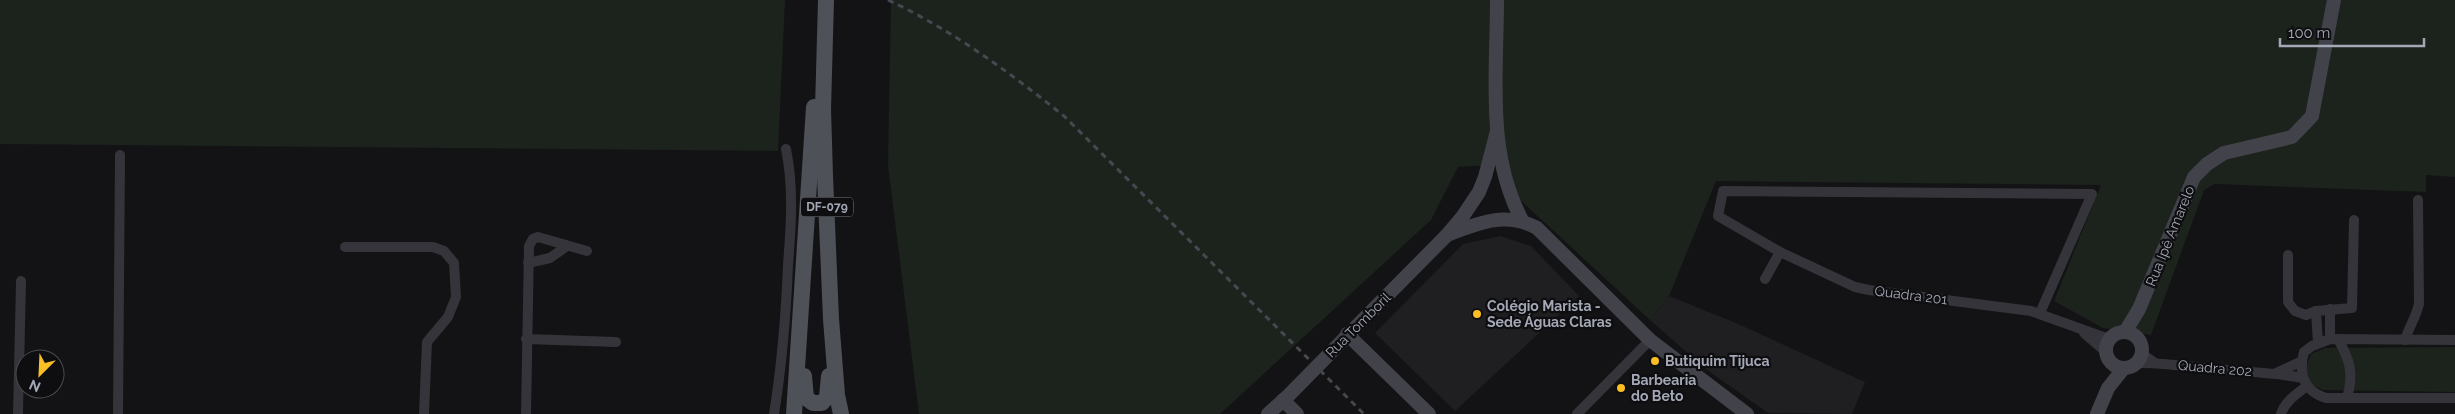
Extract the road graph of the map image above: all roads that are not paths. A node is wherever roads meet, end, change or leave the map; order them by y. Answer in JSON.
{"nodes":[{"id":1,"x":816,"y":0,"type":"edge"},
{"id":2,"x":826,"y":0,"type":"edge"},
{"id":3,"x":1497,"y":0,"type":"edge"},
{"id":4,"x":2334,"y":0,"type":"edge"},
{"id":5,"x":1497,"y":131,"type":"junction"},
{"id":6,"x":786,"y":149,"type":"dead end"},
{"id":7,"x":120,"y":155,"type":"dead end"},
{"id":8,"x":2418,"y":200,"type":"dead end"},
{"id":9,"x":1522,"y":220,"type":"junction"},
{"id":10,"x":2354,"y":220,"type":"dead end"},
{"id":11,"x":1447,"y":235,"type":"junction"},
{"id":12,"x":345,"y":246,"type":"dead end"},
{"id":13,"x":567,"y":246,"type":"junction"},
{"id":14,"x":587,"y":250,"type":"dead end"},
{"id":15,"x":1780,"y":252,"type":"junction"},
{"id":16,"x":2288,"y":255,"type":"dead end"},
{"id":17,"x":528,"y":263,"type":"junction"},
{"id":18,"x":1765,"y":279,"type":"dead end"},
{"id":19,"x":21,"y":281,"type":"dead end"},
{"id":20,"x":801,"y":302,"type":"junction"},
{"id":21,"x":2330,"y":309,"type":"junction"},
{"id":22,"x":2316,"y":311,"type":"junction"},
{"id":23,"x":2040,"y":313,"type":"junction"},
{"id":24,"x":831,"y":319,"type":"junction"},
{"id":25,"x":2130,"y":334,"type":"junction"},
{"id":26,"x":1346,"y":336,"type":"junction"},
{"id":27,"x":2334,"y":339,"type":"junction"},
{"id":28,"x":526,"y":340,"type":"junction"},
{"id":29,"x":1650,"y":340,"type":"junction"},
{"id":30,"x":2405,"y":340,"type":"junction"},
{"id":31,"x":2455,"y":340,"type":"edge"},
{"id":32,"x":616,"y":342,"type":"dead end"},
{"id":33,"x":2318,"y":343,"type":"junction"},
{"id":34,"x":2108,"y":351,"type":"junction"},
{"id":35,"x":2134,"y":361,"type":"junction"},
{"id":36,"x":2302,"y":361,"type":"junction"},
{"id":37,"x":2276,"y":373,"type":"junction"},
{"id":38,"x":2305,"y":382,"type":"junction"},
{"id":39,"x":2108,"y":388,"type":"junction"},
{"id":40,"x":2347,"y":398,"type":"junction"},
{"id":41,"x":2455,"y":398,"type":"edge"},
{"id":42,"x":1285,"y":399,"type":"junction"},
{"id":43,"x":1738,"y":412,"type":"edge"},
{"id":44,"x":18,"y":414,"type":"edge"},
{"id":45,"x":118,"y":414,"type":"edge"},
{"id":46,"x":424,"y":414,"type":"edge"},
{"id":47,"x":526,"y":414,"type":"edge"},
{"id":48,"x":774,"y":414,"type":"edge"},
{"id":49,"x":794,"y":414,"type":"edge"},
{"id":50,"x":841,"y":414,"type":"edge"},
{"id":51,"x":1268,"y":414,"type":"edge"},
{"id":52,"x":1297,"y":414,"type":"edge"},
{"id":53,"x":1428,"y":414,"type":"edge"},
{"id":54,"x":1577,"y":414,"type":"edge"},
{"id":55,"x":2098,"y":414,"type":"edge"},
{"id":56,"x":2281,"y":414,"type":"edge"}],
"edges":[{"from":1,"to":20,"type":"main road","number":"DF-079"},
{"from":2,"to":24,"type":"main road","number":"DF-079"},
{"from":3,"to":5,"type":"street","name":"Rua Tomboril"},
{"from":4,"to":25,"type":"street","name":"Rua Ipê Amarelo"},
{"from":5,"to":9,"type":"street","name":"Rua Tomboril"},
{"from":5,"to":11,"type":"street","name":"Rua Tomboril"},
{"from":6,"to":48,"type":"street"},
{"from":7,"to":45,"type":"street"},
{"from":8,"to":30,"type":"street"},
{"from":9,"to":11,"type":"street","name":"Rua Tomboril"},
{"from":9,"to":29,"type":"street"},
{"from":10,"to":21,"type":"street"},
{"from":11,"to":26,"type":"street","name":"Rua Tomboril"},
{"from":12,"to":46,"type":"street"},
{"from":13,"to":14,"type":"street"},
{"from":13,"to":17,"type":"street"},
{"from":13,"to":17,"type":"street"},
{"from":15,"to":18,"type":"street"},
{"from":15,"to":23,"type":"street","name":"Quadra 201"},
{"from":15,"to":23,"type":"street","name":"Quadra 201"},
{"from":16,"to":22,"type":"street"},
{"from":17,"to":28,"type":"street"},
{"from":19,"to":44,"type":"street"},
{"from":20,"to":24,"type":"main road"},
{"from":20,"to":49,"type":"main road","number":"DF-079"},
{"from":21,"to":22,"type":"street"},
{"from":21,"to":27,"type":"street"},
{"from":22,"to":33,"type":"street"},
{"from":23,"to":34,"type":"street","name":"Quadra 201"},
{"from":24,"to":50,"type":"main road","number":"DF-079"},
{"from":25,"to":34,"type":"street"},
{"from":25,"to":35,"type":"street"},
{"from":26,"to":42,"type":"street","name":"Rua Tomboril","bridge":true},
{"from":26,"to":53,"type":"street"},
{"from":27,"to":30,"type":"street","name":"Quadra 202"},
{"from":27,"to":33,"type":"street","name":"Quadra 202"},
{"from":27,"to":40,"type":"street"},
{"from":28,"to":32,"type":"street"},
{"from":28,"to":47,"type":"street"},
{"from":29,"to":43,"type":"street"},
{"from":29,"to":54,"type":"street"},
{"from":30,"to":31,"type":"street","name":"Quadra 202"},
{"from":33,"to":36,"type":"street","name":"Quadra 202"},
{"from":34,"to":35,"type":"street"},
{"from":34,"to":39,"type":"street"},
{"from":35,"to":37,"type":"street","name":"Quadra 202"},
{"from":35,"to":39,"type":"street"},
{"from":36,"to":37,"type":"street","name":"Quadra 202"},
{"from":36,"to":38,"type":"street"},
{"from":37,"to":38,"type":"street","name":"Quadra 202"},
{"from":38,"to":40,"type":"street","name":"Quadra 202"},
{"from":38,"to":56,"type":"street"},
{"from":39,"to":55,"type":"street"},
{"from":40,"to":41,"type":"street","name":"Quadra 202"},
{"from":42,"to":51,"type":"street","name":"Rua Tomboril"},
{"from":42,"to":52,"type":"street"}]}
